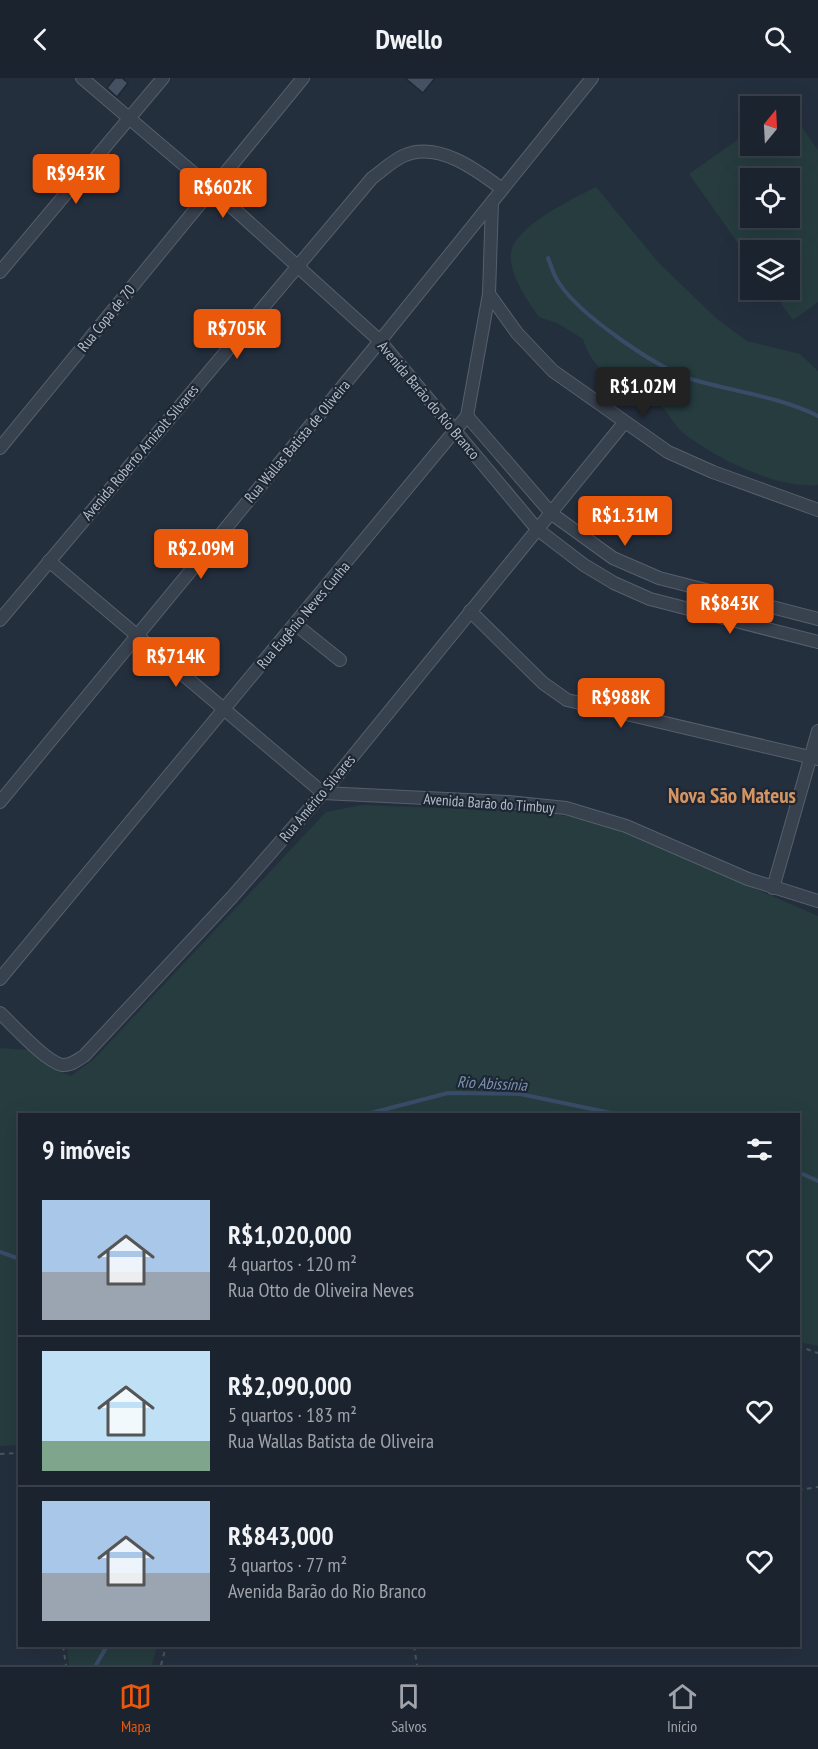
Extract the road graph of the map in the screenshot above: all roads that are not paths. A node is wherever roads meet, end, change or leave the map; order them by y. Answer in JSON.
{"nodes":[{"id":1,"x":82,"y":78,"type":"edge"},
{"id":2,"x":163,"y":78,"type":"edge"},
{"id":3,"x":303,"y":78,"type":"edge"},
{"id":4,"x":592,"y":78,"type":"edge"},
{"id":5,"x":128,"y":119,"type":"junction"},
{"id":6,"x":211,"y":188,"type":"junction"},
{"id":7,"x":502,"y":189,"type":"junction"},
{"id":8,"x":492,"y":202,"type":"junction"},
{"id":9,"x":297,"y":264,"type":"junction"},
{"id":10,"x":0,"y":272,"type":"edge"},
{"id":11,"x":489,"y":294,"type":"junction"},
{"id":12,"x":380,"y":341,"type":"junction"},
{"id":13,"x":467,"y":416,"type":"junction"},
{"id":14,"x":624,"y":423,"type":"junction"},
{"id":15,"x":455,"y":431,"type":"junction"},
{"id":16,"x":0,"y":448,"type":"edge"},
{"id":17,"x":818,"y":510,"type":"edge"},
{"id":18,"x":552,"y":514,"type":"junction"},
{"id":19,"x":537,"y":529,"type":"junction"},
{"id":20,"x":49,"y":561,"type":"junction"},
{"id":21,"x":659,"y":578,"type":"junction"},
{"id":22,"x":650,"y":599,"type":"junction"},
{"id":23,"x":470,"y":611,"type":"junction"},
{"id":24,"x":818,"y":619,"type":"edge"},
{"id":25,"x":0,"y":620,"type":"edge"},
{"id":26,"x":295,"y":624,"type":"junction"},
{"id":27,"x":137,"y":634,"type":"junction"},
{"id":28,"x":818,"y":642,"type":"edge"},
{"id":29,"x":340,"y":660,"type":"dead end"},
{"id":30,"x":224,"y":710,"type":"junction"},
{"id":31,"x":818,"y":731,"type":"edge"},
{"id":32,"x":814,"y":758,"type":"edge"},
{"id":33,"x":323,"y":793,"type":"junction"},
{"id":34,"x":0,"y":802,"type":"edge"},
{"id":35,"x":773,"y":888,"type":"junction"},
{"id":36,"x":817,"y":899,"type":"edge"},
{"id":37,"x":0,"y":979,"type":"edge"},
{"id":38,"x":0,"y":1013,"type":"edge"}],
"edges":[{"from":1,"to":5,"type":"street","name":"Avenida Barão do Rio Branco"},
{"from":2,"to":5,"type":"street"},
{"from":3,"to":6,"type":"street","name":"Rua Copa de 70"},
{"from":4,"to":7,"type":"street","name":"Rua Wallas Batista de Oliveira"},
{"from":5,"to":6,"type":"street","name":"Avenida Barão do Rio Branco"},
{"from":5,"to":10,"type":"street"},
{"from":6,"to":9,"type":"street","name":"Avenida Barão do Rio Branco"},
{"from":6,"to":16,"type":"street","name":"Rua Copa de 70"},
{"from":7,"to":8,"type":"street","name":"Rua Wallas Batista de Oliveira"},
{"from":7,"to":9,"type":"street","name":"Avenida Roberto Arnizolt Silvares"},
{"from":8,"to":11,"type":"street","name":"Rua Eugênio Neves Cunha"},
{"from":8,"to":12,"type":"street","name":"Rua Wallas Batista de Oliveira"},
{"from":9,"to":12,"type":"street","name":"Avenida Barão do Rio Branco"},
{"from":9,"to":20,"type":"street","name":"Avenida Roberto Arnizolt Silvares"},
{"from":11,"to":13,"type":"street","name":"Rua Eugênio Neves Cunha"},
{"from":11,"to":14,"type":"street"},
{"from":12,"to":15,"type":"street","name":"Avenida Barão do Rio Branco"},
{"from":12,"to":27,"type":"street","name":"Rua Wallas Batista de Oliveira"},
{"from":13,"to":15,"type":"street","name":"Rua Eugênio Neves Cunha"},
{"from":13,"to":18,"type":"street","name":"Avenida Barão do Rio Branco"},
{"from":14,"to":17,"type":"street"},
{"from":14,"to":18,"type":"street","name":"Rua Américo Silvares"},
{"from":15,"to":19,"type":"street","name":"Avenida Barão do Rio Branco"},
{"from":15,"to":26,"type":"street","name":"Rua Eugênio Neves Cunha"},
{"from":18,"to":19,"type":"street","name":"Rua Américo Silvares"},
{"from":18,"to":21,"type":"street","name":"Avenida Barão do Rio Branco"},
{"from":19,"to":22,"type":"street","name":"Avenida Barão do Rio Branco"},
{"from":19,"to":23,"type":"street","name":"Rua Américo Silvares"},
{"from":20,"to":25,"type":"street","name":"Avenida Roberto Arnizolt Silvares"},
{"from":20,"to":27,"type":"street"},
{"from":21,"to":22,"type":"street"},
{"from":21,"to":24,"type":"street","name":"Avenida Barão do Rio Branco"},
{"from":22,"to":28,"type":"street","name":"Avenida Barão do Rio Branco"},
{"from":23,"to":32,"type":"street"},
{"from":23,"to":33,"type":"street","name":"Rua Américo Silvares"},
{"from":26,"to":29,"type":"street"},
{"from":26,"to":30,"type":"street","name":"Rua Eugênio Neves Cunha"},
{"from":27,"to":30,"type":"street"},
{"from":27,"to":34,"type":"street","name":"Rua Wallas Batista de Oliveira"},
{"from":30,"to":33,"type":"street"},
{"from":30,"to":37,"type":"street","name":"Rua Eugênio Neves Cunha"},
{"from":31,"to":32,"type":"street"},
{"from":32,"to":35,"type":"street"},
{"from":33,"to":35,"type":"street","name":"Avenida Barão do Timbuy"},
{"from":33,"to":38,"type":"street","name":"Rua Américo Silvares"},
{"from":35,"to":36,"type":"street","name":"Avenida Barão do Timbuy"}]}
